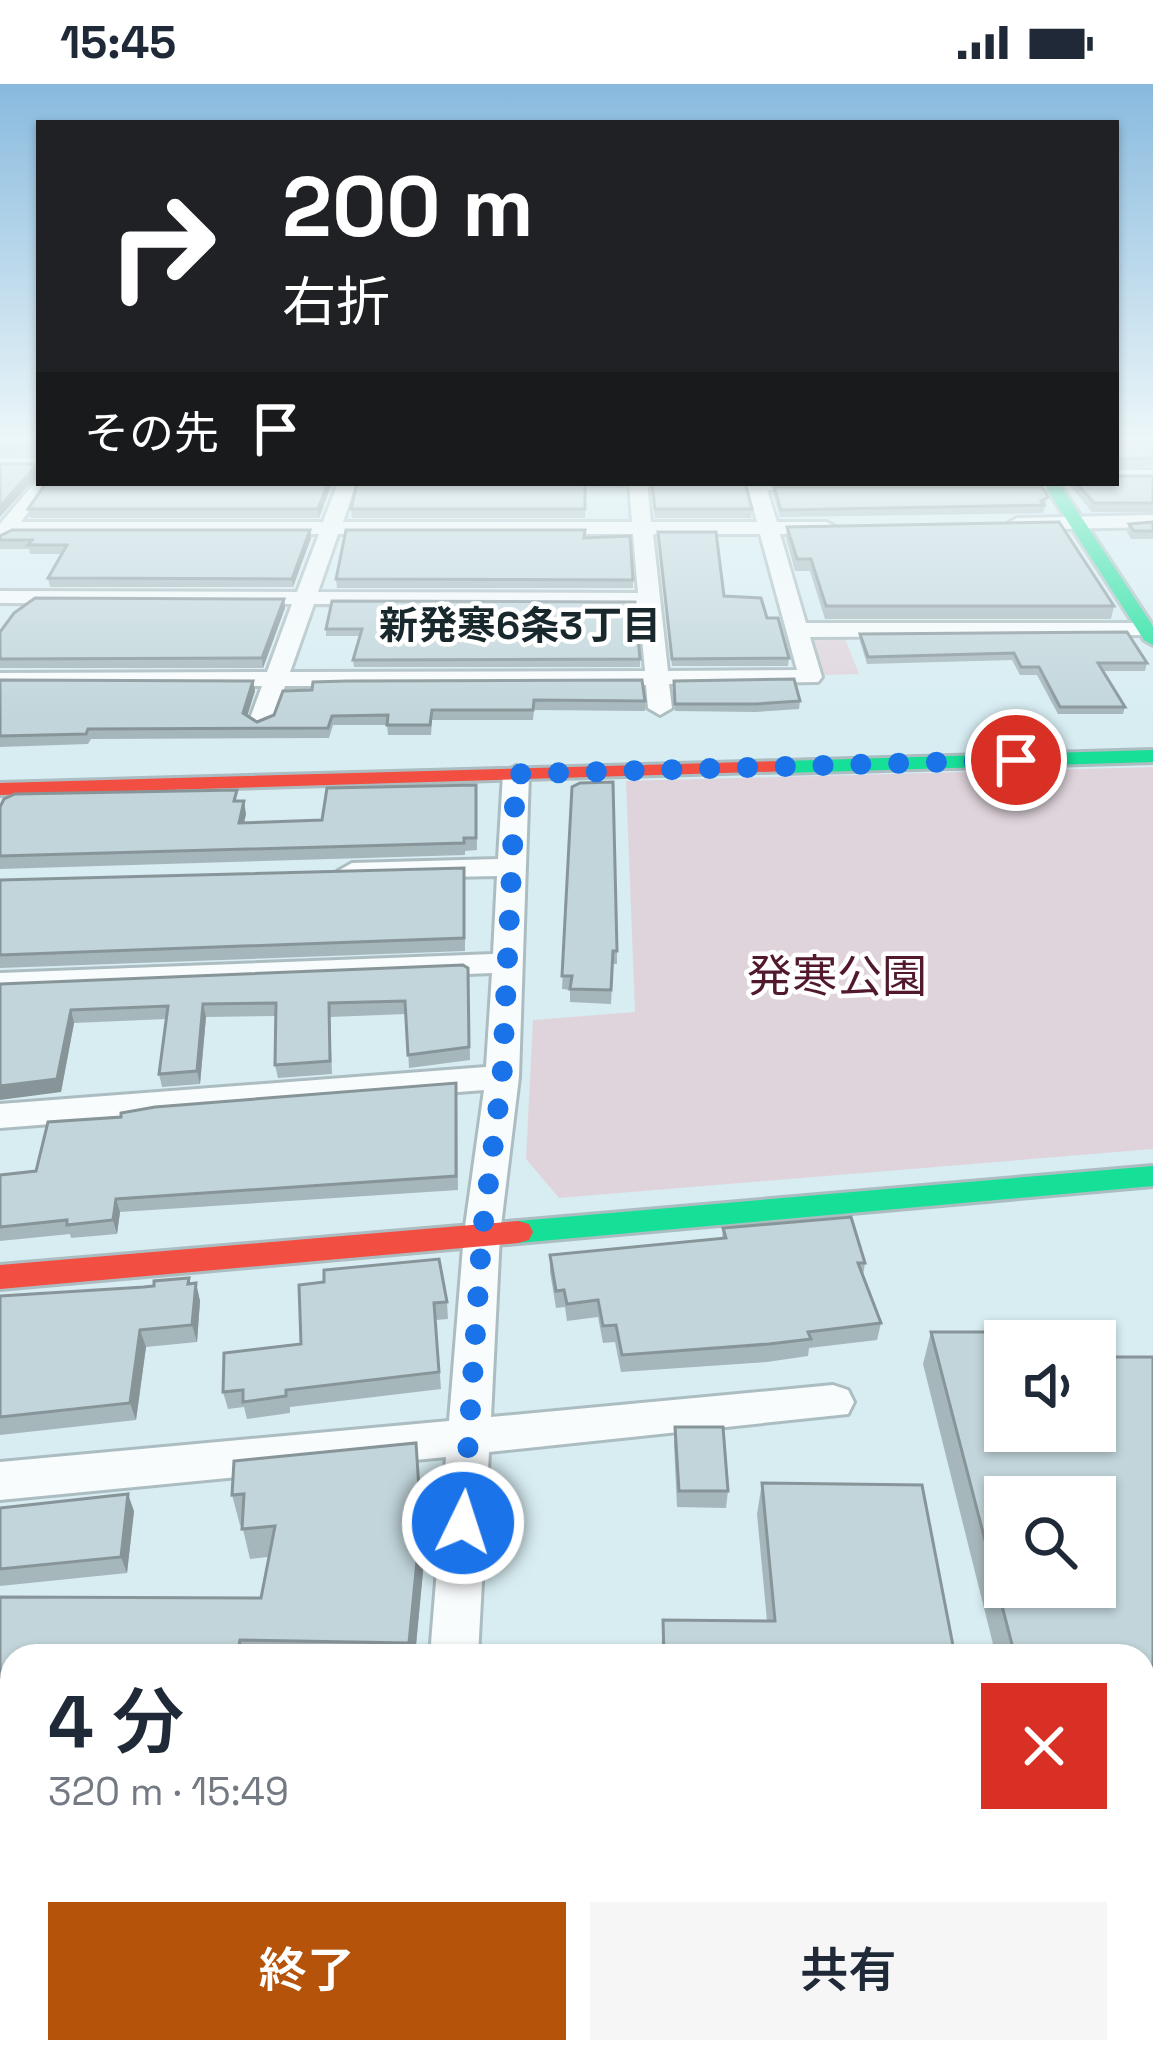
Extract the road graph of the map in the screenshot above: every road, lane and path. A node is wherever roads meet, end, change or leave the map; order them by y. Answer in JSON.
{"nodes":[{"id":1,"x":331,"y":534,"type":"edge"},
{"id":2,"x":642,"y":534,"type":"edge"},
{"id":3,"x":771,"y":534,"type":"edge"},
{"id":4,"x":1084,"y":534,"type":"edge"},
{"id":5,"x":0,"y":597,"type":"edge"},
{"id":6,"x":308,"y":597,"type":"junction"},
{"id":7,"x":648,"y":599,"type":"junction"},
{"id":8,"x":798,"y":630,"type":"junction"},
{"id":9,"x":1149,"y":635,"type":"edge"},
{"id":10,"x":655,"y":678,"type":"junction"},
{"id":11,"x":0,"y":680,"type":"edge"},
{"id":12,"x":278,"y":680,"type":"junction"},
{"id":13,"x":659,"y":707,"type":"dead end"},
{"id":14,"x":261,"y":721,"type":"edge"},
{"id":15,"x":1153,"y":756,"type":"edge"},
{"id":16,"x":516,"y":774,"type":"junction"},
{"id":17,"x":0,"y":789,"type":"edge"},
{"id":18,"x":512,"y":867,"type":"junction"},
{"id":19,"x":326,"y":872,"type":"edge"},
{"id":20,"x":508,"y":963,"type":"junction"},
{"id":21,"x":0,"y":983,"type":"edge"},
{"id":22,"x":502,"y":1077,"type":"junction"},
{"id":23,"x":0,"y":1116,"type":"edge"},
{"id":24,"x":1153,"y":1176,"type":"edge"},
{"id":25,"x":482,"y":1234,"type":"junction"},
{"id":26,"x":0,"y":1277,"type":"edge"},
{"id":27,"x":833,"y":1402,"type":"dead end"},
{"id":28,"x":469,"y":1435,"type":"junction"},
{"id":29,"x":0,"y":1481,"type":"edge"},
{"id":30,"x":455,"y":1644,"type":"edge"}],
"edges":[{"from":1,"to":6,"type":"street"},
{"from":2,"to":7,"type":"street"},
{"from":3,"to":8,"type":"street"},
{"from":4,"to":9,"type":"street"},
{"from":5,"to":6,"type":"street"},
{"from":6,"to":7,"type":"street"},
{"from":6,"to":12,"type":"street"},
{"from":7,"to":10,"type":"street"},
{"from":8,"to":9,"type":"street"},
{"from":8,"to":10,"type":"street"},
{"from":10,"to":12,"type":"street"},
{"from":10,"to":13,"type":"street"},
{"from":11,"to":12,"type":"street"},
{"from":12,"to":14,"type":"street"},
{"from":15,"to":16,"type":"street"},
{"from":16,"to":17,"type":"street"},
{"from":16,"to":18,"type":"street"},
{"from":18,"to":19,"type":"street"},
{"from":18,"to":20,"type":"street"},
{"from":20,"to":21,"type":"street"},
{"from":20,"to":22,"type":"street"},
{"from":22,"to":23,"type":"street"},
{"from":22,"to":25,"type":"street"},
{"from":24,"to":25,"type":"street"},
{"from":25,"to":26,"type":"street"},
{"from":25,"to":28,"type":"street"},
{"from":27,"to":28,"type":"street"},
{"from":28,"to":29,"type":"street"},
{"from":28,"to":30,"type":"street"}]}
